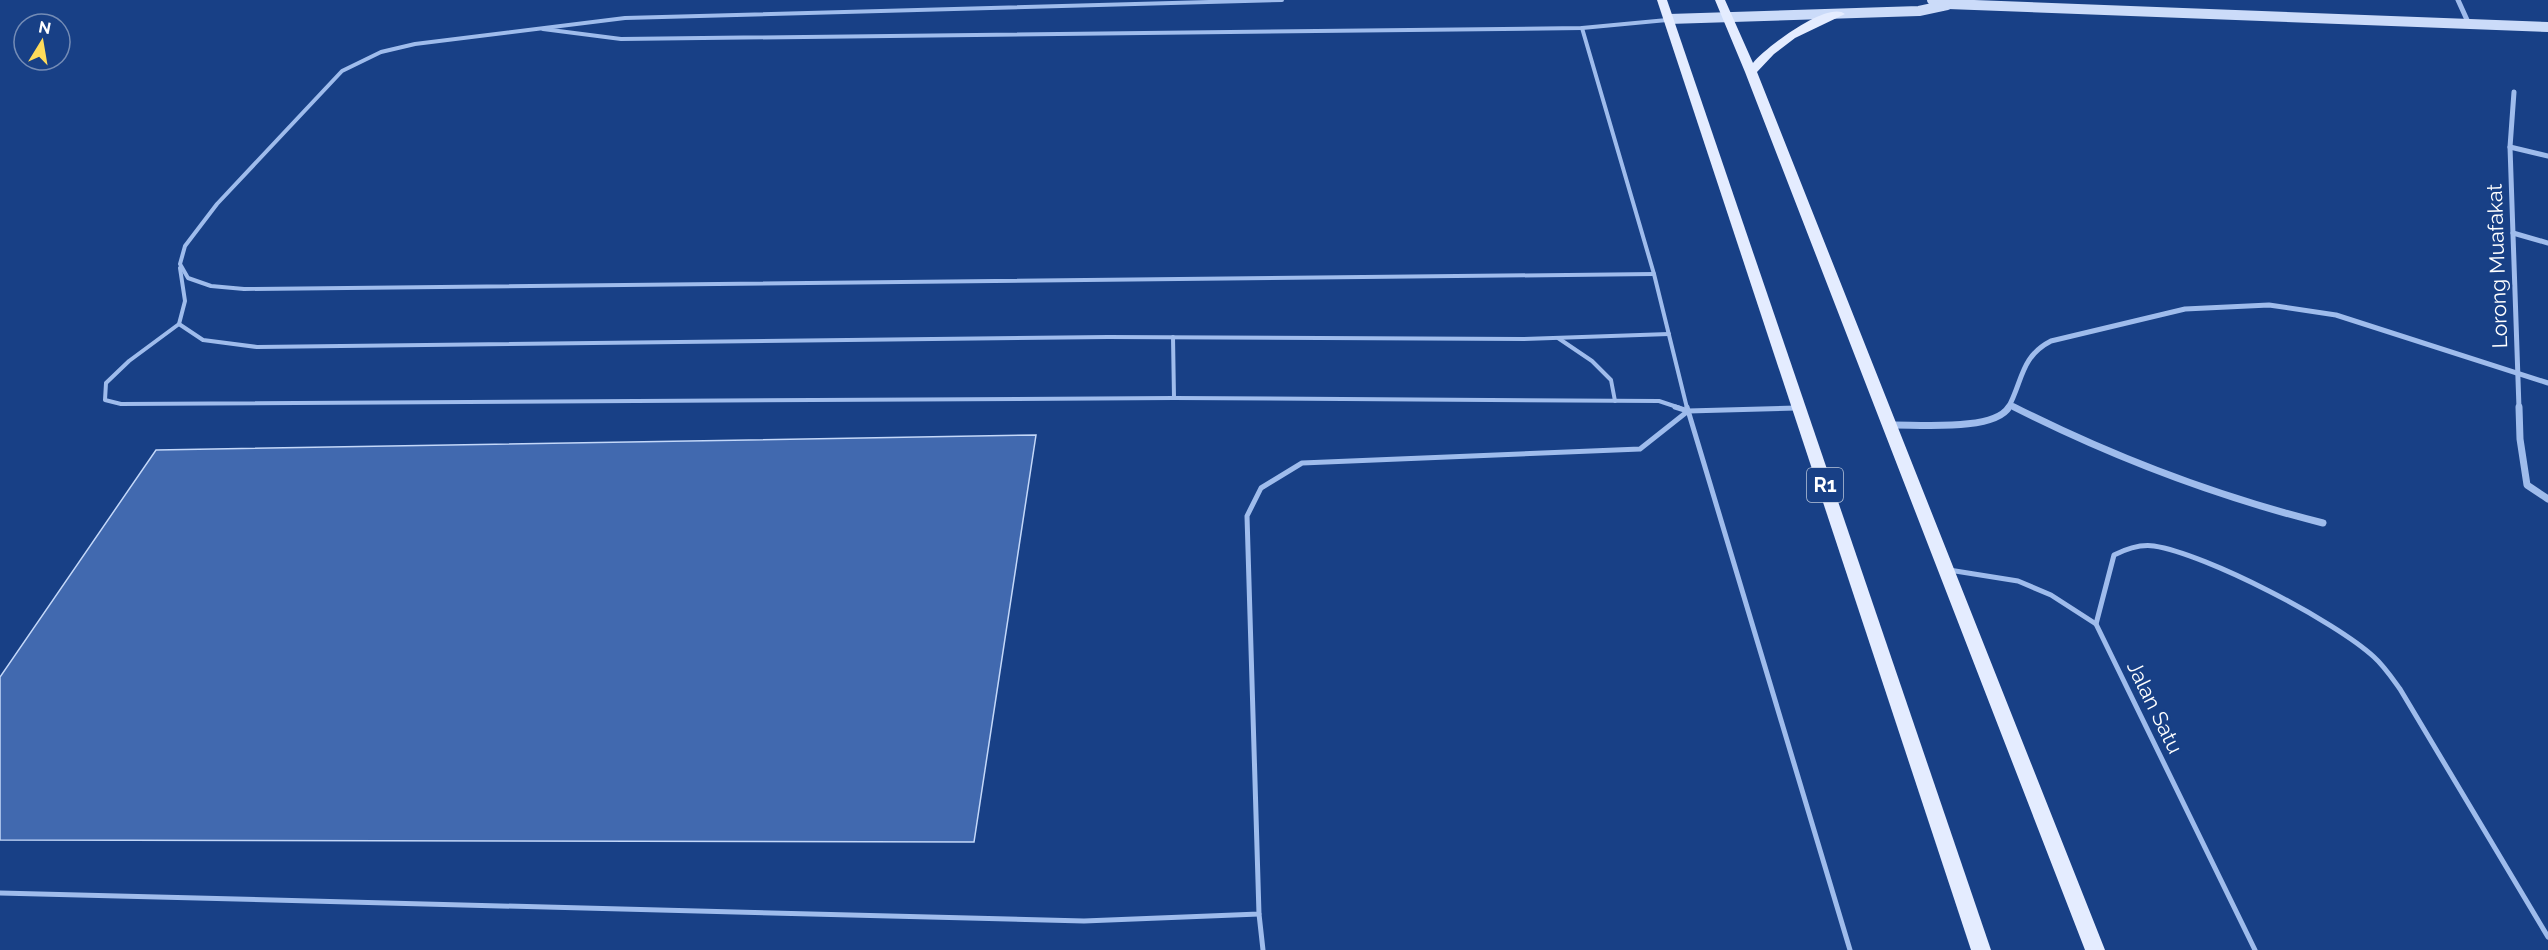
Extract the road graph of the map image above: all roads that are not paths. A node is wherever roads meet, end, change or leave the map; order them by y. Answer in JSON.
{"nodes":[{"id":1,"x":1282,"y":0,"type":"edge"},
{"id":2,"x":1662,"y":0,"type":"edge"},
{"id":3,"x":1720,"y":0,"type":"edge"},
{"id":4,"x":1932,"y":0,"type":"edge"},
{"id":5,"x":2458,"y":0,"type":"edge"},
{"id":6,"x":1948,"y":4,"type":"junction"},
{"id":7,"x":1840,"y":14,"type":"junction"},
{"id":8,"x":1725,"y":16,"type":"junction"},
{"id":9,"x":1669,"y":19,"type":"junction"},
{"id":10,"x":2468,"y":22,"type":"junction"},
{"id":11,"x":2548,"y":27,"type":"edge"},
{"id":12,"x":534,"y":28,"type":"junction"},
{"id":13,"x":1582,"y":28,"type":"junction"},
{"id":14,"x":1751,"y":72,"type":"junction"},
{"id":15,"x":2514,"y":92,"type":"dead end"},
{"id":16,"x":2510,"y":147,"type":"junction"},
{"id":17,"x":2548,"y":156,"type":"edge"},
{"id":18,"x":2513,"y":233,"type":"junction"},
{"id":19,"x":2548,"y":243,"type":"edge"},
{"id":20,"x":180,"y":264,"type":"junction"},
{"id":21,"x":1654,"y":274,"type":"junction"},
{"id":22,"x":178,"y":324,"type":"junction"},
{"id":23,"x":1669,"y":334,"type":"junction"},
{"id":24,"x":1173,"y":337,"type":"junction"},
{"id":25,"x":1558,"y":338,"type":"junction"},
{"id":26,"x":2517,"y":375,"type":"junction"},
{"id":27,"x":2548,"y":383,"type":"edge"},
{"id":28,"x":1174,"y":398,"type":"junction"},
{"id":29,"x":1615,"y":401,"type":"junction"},
{"id":30,"x":2011,"y":405,"type":"junction"},
{"id":31,"x":1799,"y":408,"type":"junction"},
{"id":32,"x":1688,"y":411,"type":"junction"},
{"id":33,"x":1889,"y":425,"type":"junction"},
{"id":34,"x":2548,"y":499,"type":"edge"},
{"id":35,"x":2323,"y":523,"type":"dead end"},
{"id":36,"x":1946,"y":570,"type":"junction"},
{"id":37,"x":2096,"y":624,"type":"junction"},
{"id":38,"x":0,"y":893,"type":"edge"},
{"id":39,"x":1259,"y":914,"type":"junction"},
{"id":40,"x":2548,"y":937,"type":"edge"},
{"id":41,"x":1263,"y":950,"type":"edge"},
{"id":42,"x":1850,"y":950,"type":"edge"},
{"id":43,"x":1980,"y":950,"type":"edge"},
{"id":44,"x":2095,"y":950,"type":"edge"},
{"id":45,"x":2255,"y":950,"type":"edge"}],
"edges":[{"from":1,"to":12,"type":"lane"},
{"from":2,"to":9,"type":"main road","number":"R1"},
{"from":3,"to":8,"type":"main road"},
{"from":4,"to":6,"type":"street"},
{"from":5,"to":10,"type":"street"},
{"from":6,"to":7,"type":"street"},
{"from":6,"to":10,"type":"street"},
{"from":7,"to":8,"type":"street"},
{"from":7,"to":14,"type":"main road"},
{"from":8,"to":9,"type":"street"},
{"from":8,"to":14,"type":"main road"},
{"from":9,"to":13,"type":"lane"},
{"from":9,"to":31,"type":"main road","number":"R1"},
{"from":10,"to":11,"type":"street"},
{"from":12,"to":13,"type":"lane"},
{"from":12,"to":20,"type":"lane"},
{"from":13,"to":21,"type":"lane"},
{"from":14,"to":33,"type":"main road"},
{"from":15,"to":16,"type":"street","name":"Lorong Muafakat"},
{"from":16,"to":17,"type":"street"},
{"from":16,"to":18,"type":"street","name":"Lorong Muafakat"},
{"from":18,"to":19,"type":"street"},
{"from":18,"to":26,"type":"street","name":"Lorong Muafakat"},
{"from":20,"to":21,"type":"lane"},
{"from":20,"to":22,"type":"lane"},
{"from":21,"to":23,"type":"lane"},
{"from":22,"to":24,"type":"lane"},
{"from":22,"to":28,"type":"lane"},
{"from":23,"to":25,"type":"lane"},
{"from":23,"to":32,"type":"lane"},
{"from":24,"to":25,"type":"lane"},
{"from":24,"to":28,"type":"lane"},
{"from":25,"to":29,"type":"lane"},
{"from":26,"to":27,"type":"street"},
{"from":26,"to":30,"type":"street"},
{"from":26,"to":34,"type":"street","name":"Lorong Muafakat"},
{"from":28,"to":29,"type":"lane"},
{"from":29,"to":32,"type":"lane"},
{"from":30,"to":33,"type":"street"},
{"from":30,"to":35,"type":"street"},
{"from":31,"to":32,"type":"lane"},
{"from":31,"to":43,"type":"main road","number":"R1"},
{"from":32,"to":39,"type":"lane"},
{"from":32,"to":42,"type":"lane"},
{"from":33,"to":36,"type":"main road"},
{"from":36,"to":37,"type":"lane"},
{"from":36,"to":44,"type":"main road"},
{"from":37,"to":40,"type":"lane"},
{"from":37,"to":45,"type":"lane","name":"Jalan Satu"},
{"from":38,"to":39,"type":"lane"},
{"from":39,"to":41,"type":"lane"}]}
